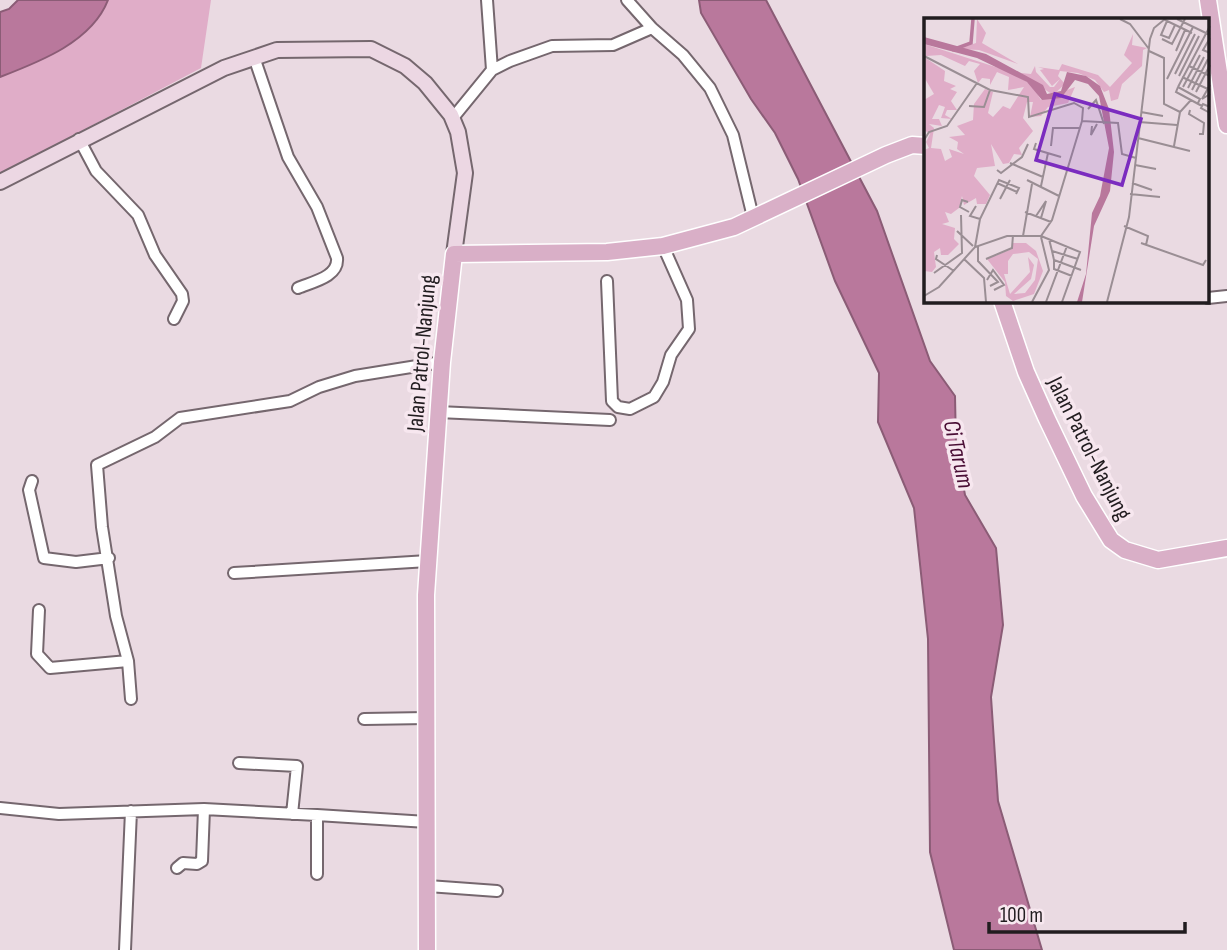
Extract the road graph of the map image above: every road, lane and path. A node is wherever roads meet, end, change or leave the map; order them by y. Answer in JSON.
{"nodes":[{"id":1,"x":487,"y":0,"type":"edge"},
{"id":2,"x":627,"y":0,"type":"edge"},
{"id":3,"x":1208,"y":0,"type":"edge"},
{"id":4,"x":652,"y":29,"type":"junction"},
{"id":5,"x":1222,"y":55,"type":"edge"},
{"id":6,"x":254,"y":57,"type":"junction"},
{"id":7,"x":492,"y":70,"type":"junction"},
{"id":8,"x":452,"y":119,"type":"junction"},
{"id":9,"x":1227,"y":125,"type":"edge"},
{"id":10,"x":79,"y":139,"type":"junction"},
{"id":11,"x":924,"y":146,"type":"edge"},
{"id":12,"x":0,"y":182,"type":"edge"},
{"id":13,"x":758,"y":215,"type":"junction"},
{"id":14,"x":663,"y":246,"type":"junction"},
{"id":15,"x":454,"y":254,"type":"junction"},
{"id":16,"x":607,"y":281,"type":"dead end"},
{"id":17,"x":298,"y":288,"type":"dead end"},
{"id":18,"x":1003,"y":303,"type":"edge"},
{"id":19,"x":174,"y":319,"type":"dead end"},
{"id":20,"x":442,"y":362,"type":"junction"},
{"id":21,"x":438,"y":412,"type":"junction"},
{"id":22,"x":610,"y":420,"type":"dead end"},
{"id":23,"x":32,"y":481,"type":"dead end"},
{"id":24,"x":1227,"y":548,"type":"edge"},
{"id":25,"x":109,"y":558,"type":"junction"},
{"id":26,"x":428,"y":561,"type":"junction"},
{"id":27,"x":234,"y":573,"type":"dead end"},
{"id":28,"x":39,"y":610,"type":"dead end"},
{"id":29,"x":128,"y":661,"type":"junction"},
{"id":30,"x":131,"y":699,"type":"dead end"},
{"id":31,"x":427,"y":718,"type":"junction"},
{"id":32,"x":365,"y":719,"type":"dead end"},
{"id":33,"x":239,"y":762,"type":"dead end"},
{"id":34,"x":0,"y":808,"type":"edge"},
{"id":35,"x":204,"y":808,"type":"junction"},
{"id":36,"x":131,"y":811,"type":"junction"},
{"id":37,"x":292,"y":814,"type":"junction"},
{"id":38,"x":317,"y":815,"type":"junction"},
{"id":39,"x":427,"y":822,"type":"junction"},
{"id":40,"x":177,"y":868,"type":"dead end"},
{"id":41,"x":317,"y":874,"type":"dead end"},
{"id":42,"x":428,"y":887,"type":"junction"},
{"id":43,"x":497,"y":891,"type":"dead end"},
{"id":44,"x":125,"y":950,"type":"edge"},
{"id":45,"x":427,"y":950,"type":"edge"}],
"edges":[{"from":1,"to":7,"type":"street"},
{"from":2,"to":4,"type":"street"},
{"from":3,"to":5,"type":"main road"},
{"from":4,"to":7,"type":"street"},
{"from":4,"to":13,"type":"street"},
{"from":5,"to":9,"type":"main road"},
{"from":6,"to":8,"type":"street"},
{"from":6,"to":10,"type":"street"},
{"from":6,"to":17,"type":"street"},
{"from":7,"to":8,"type":"street"},
{"from":8,"to":15,"type":"street"},
{"from":10,"to":12,"type":"street"},
{"from":10,"to":19,"type":"street"},
{"from":11,"to":13,"type":"main road","name":"Jalan Patrol-Nanjung"},
{"from":13,"to":14,"type":"main road","name":"Jalan Patrol-Nanjung"},
{"from":14,"to":15,"type":"main road","name":"Jalan Patrol-Nanjung"},
{"from":14,"to":16,"type":"street"},
{"from":15,"to":20,"type":"main road","name":"Jalan Patrol-Nanjung"},
{"from":18,"to":24,"type":"main road","name":"Jalan Patrol-Nanjung"},
{"from":20,"to":21,"type":"main road","name":"Jalan Patrol-Nanjung"},
{"from":20,"to":25,"type":"street"},
{"from":21,"to":22,"type":"street"},
{"from":21,"to":26,"type":"main road","name":"Jalan Patrol-Nanjung"},
{"from":23,"to":25,"type":"street"},
{"from":25,"to":29,"type":"street"},
{"from":26,"to":27,"type":"street"},
{"from":26,"to":31,"type":"main road","name":"Jalan Patrol-Nanjung"},
{"from":28,"to":29,"type":"street"},
{"from":29,"to":30,"type":"street"},
{"from":31,"to":32,"type":"street"},
{"from":31,"to":39,"type":"main road","name":"Jalan Patrol-Nanjung"},
{"from":33,"to":37,"type":"street"},
{"from":34,"to":36,"type":"street"},
{"from":35,"to":36,"type":"street"},
{"from":35,"to":37,"type":"street"},
{"from":35,"to":40,"type":"street"},
{"from":36,"to":44,"type":"street"},
{"from":37,"to":38,"type":"street"},
{"from":38,"to":39,"type":"street"},
{"from":38,"to":41,"type":"street"},
{"from":39,"to":42,"type":"main road","name":"Jalan Patrol-Nanjung"},
{"from":42,"to":43,"type":"street"},
{"from":42,"to":45,"type":"main road","name":"Jalan Patrol-Nanjung"}]}
